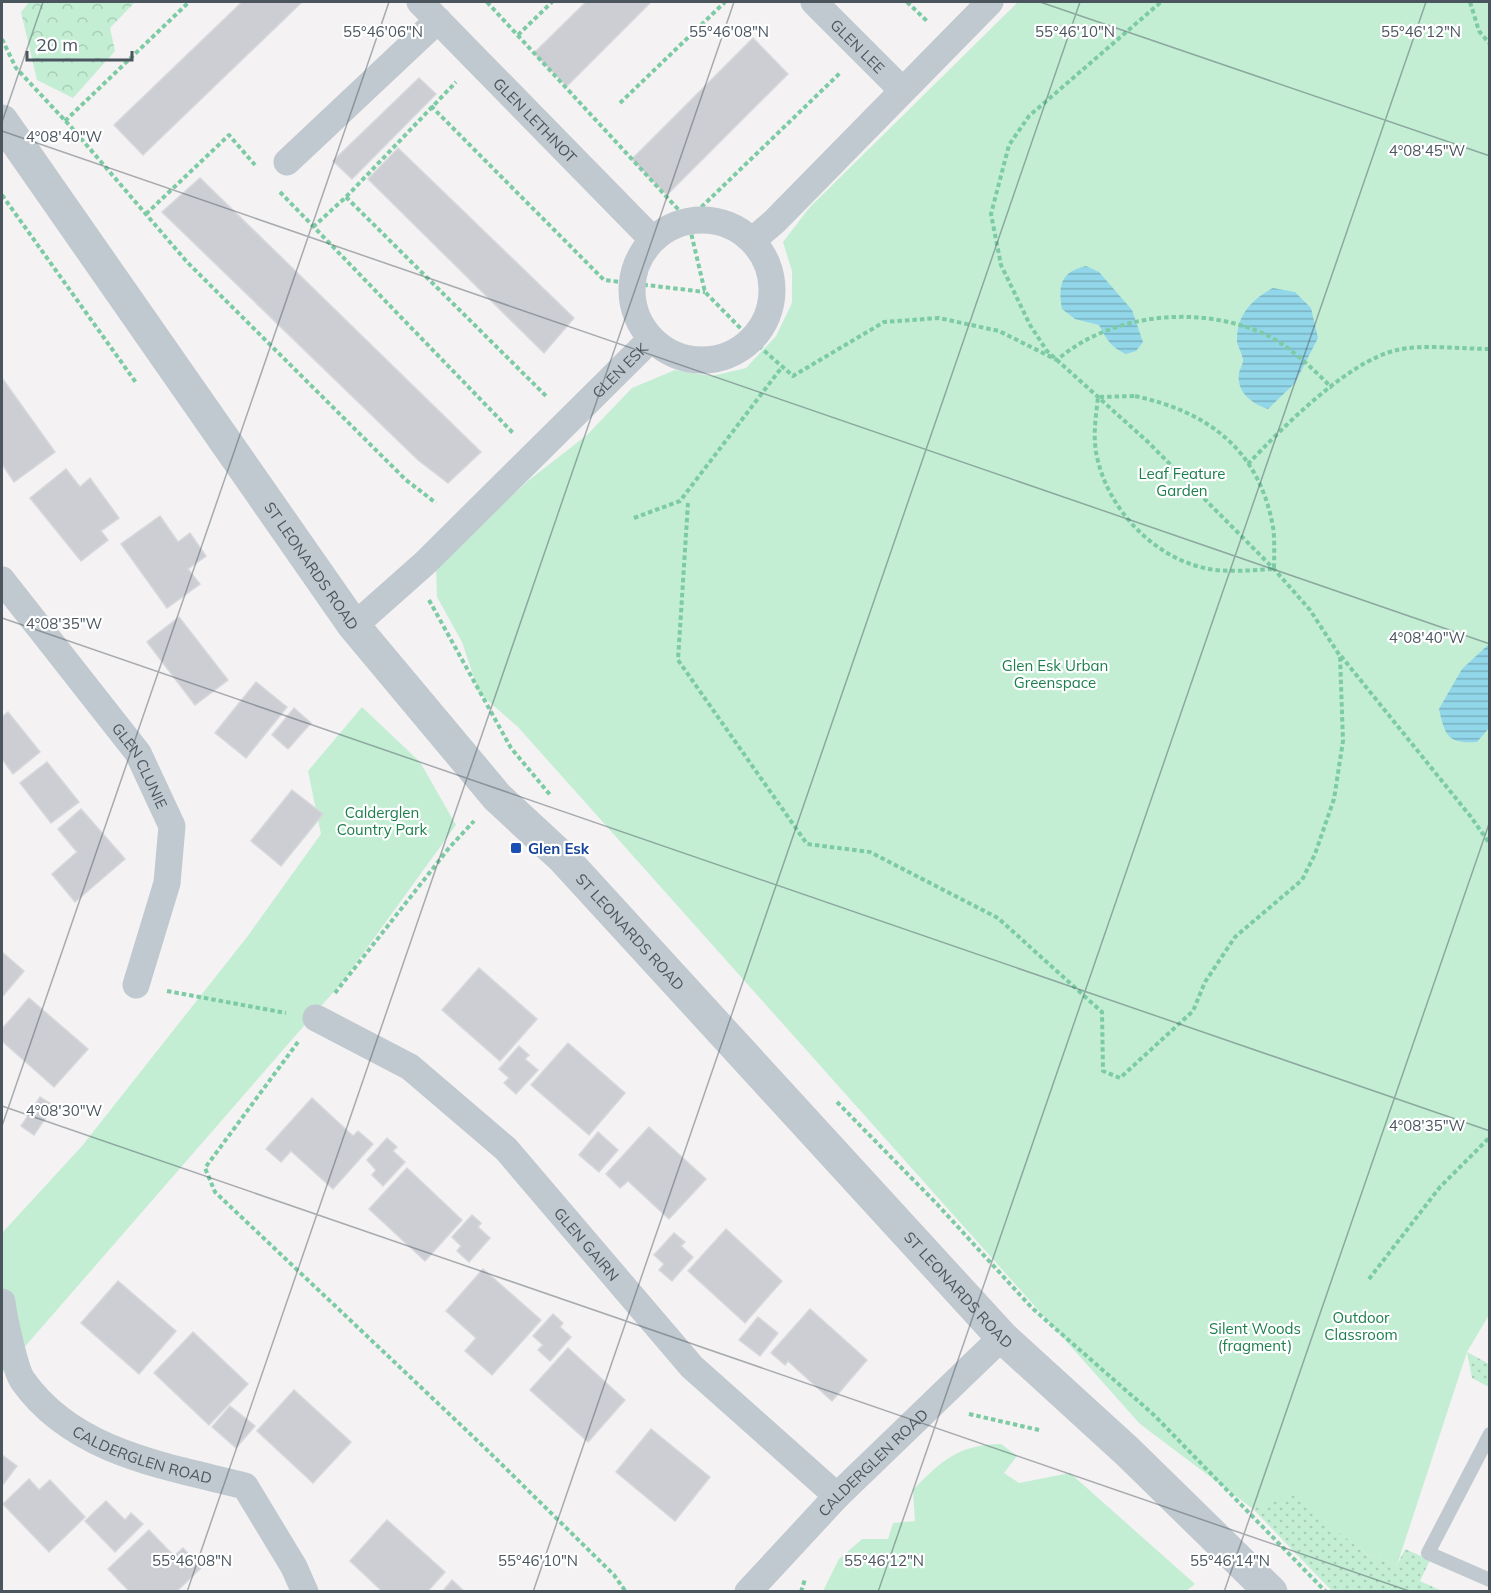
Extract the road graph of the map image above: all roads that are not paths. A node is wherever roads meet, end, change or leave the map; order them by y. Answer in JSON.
{"nodes":[{"id":1,"x":814,"y":2,"type":"edge"},
{"id":2,"x":990,"y":2,"type":"edge"},
{"id":3,"x":429,"y":11,"type":"edge"},
{"id":4,"x":902,"y":90,"type":"junction"},
{"id":5,"x":2,"y":121,"type":"edge"},
{"id":6,"x":287,"y":162,"type":"dead end"},
{"id":7,"x":652,"y":239,"type":"junction"},
{"id":8,"x":753,"y":240,"type":"junction"},
{"id":9,"x":651,"y":339,"type":"junction"},
{"id":10,"x":2,"y":580,"type":"edge"},
{"id":11,"x":354,"y":626,"type":"junction"},
{"id":12,"x":136,"y":985,"type":"road end"},
{"id":13,"x":316,"y":1018,"type":"road end"},
{"id":14,"x":2,"y":1302,"type":"edge"},
{"id":15,"x":1002,"y":1337,"type":"junction"},
{"id":16,"x":1490,"y":1434,"type":"edge"},
{"id":17,"x":837,"y":1496,"type":"junction"},
{"id":18,"x":1490,"y":1580,"type":"edge"},
{"id":19,"x":751,"y":1591,"type":"edge"},
{"id":20,"x":305,"y":1592,"type":"edge"},
{"id":21,"x":1272,"y":1592,"type":"edge"}],
"edges":[{"from":1,"to":4,"type":"street","name":"GLEN LEE"},
{"from":2,"to":4,"type":"street"},
{"from":3,"to":6,"type":"street"},
{"from":3,"to":7,"type":"street","name":"GLEN LETHNOT"},
{"from":4,"to":8,"type":"street"},
{"from":5,"to":11,"type":"street","name":"ST LEONARDS ROAD"},
{"from":7,"to":8,"type":"street","name":"GLEN ESK"},
{"from":7,"to":9,"type":"street","name":"GLEN ESK"},
{"from":8,"to":9,"type":"street","name":"GLEN ESK"},
{"from":9,"to":11,"type":"street","name":"GLEN ESK"},
{"from":10,"to":12,"type":"street","name":"GLEN CLUNIE"},
{"from":11,"to":15,"type":"street","name":"ST LEONARDS ROAD"},
{"from":13,"to":17,"type":"street","name":"GLEN GAIRN"},
{"from":14,"to":20,"type":"street","name":"CALDERGLEN ROAD"},
{"from":15,"to":17,"type":"street","name":"CALDERGLEN ROAD"},
{"from":15,"to":21,"type":"street","name":"ST LEONARDS ROAD"},
{"from":16,"to":18,"type":"lane"},
{"from":17,"to":19,"type":"street","name":"CALDERGLEN ROAD"}]}
